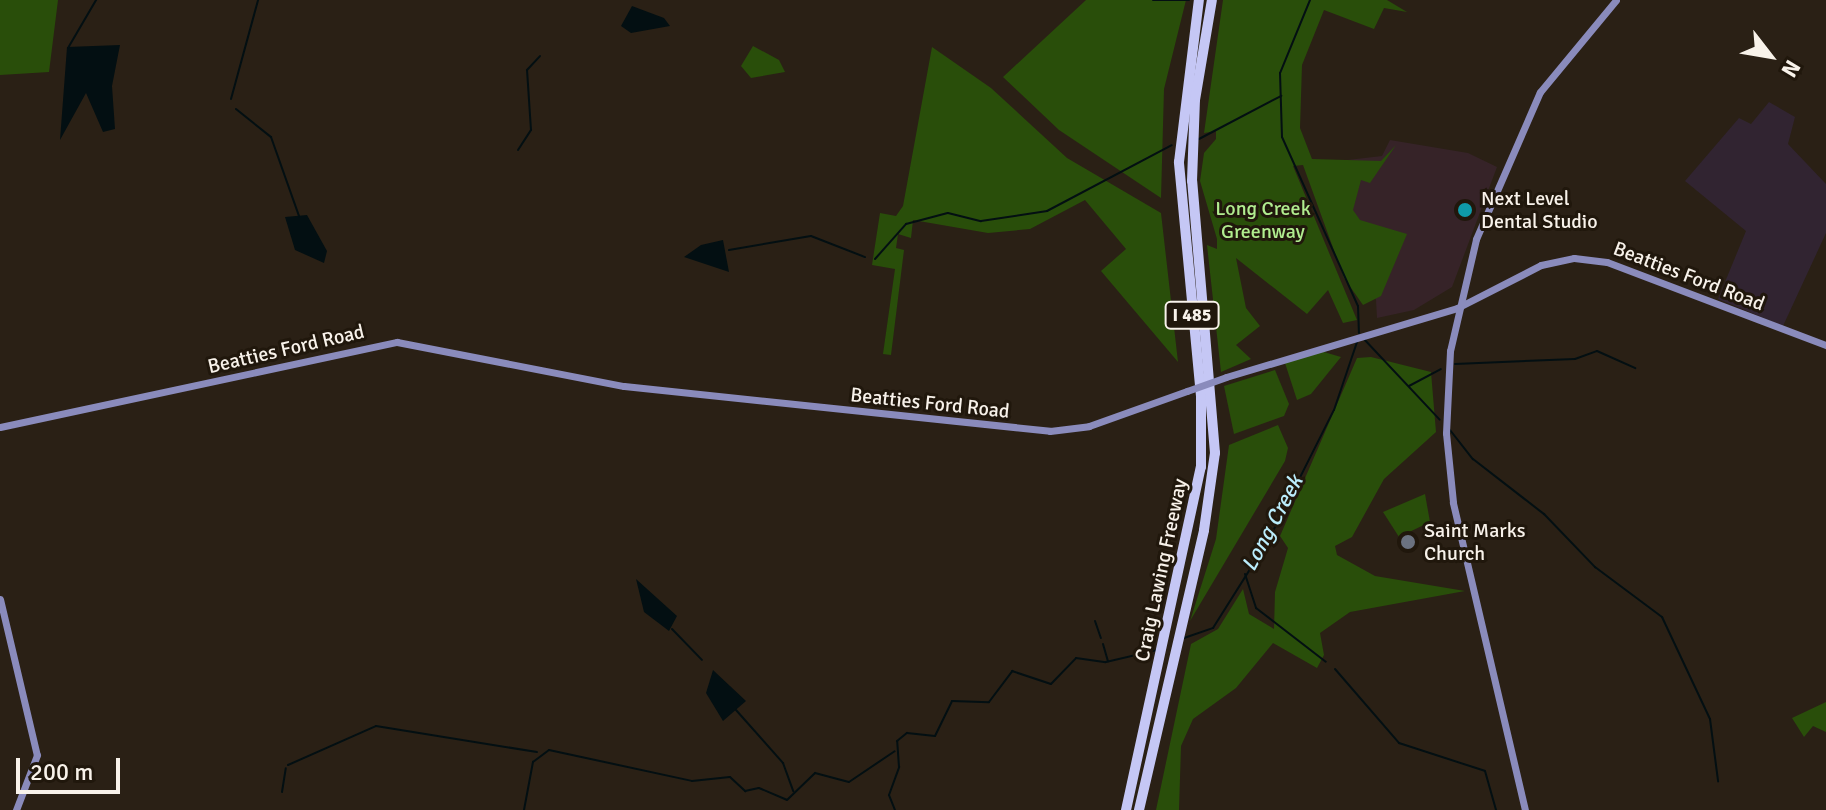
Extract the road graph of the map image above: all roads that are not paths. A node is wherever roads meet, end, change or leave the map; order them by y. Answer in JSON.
{"nodes":[{"id":1,"x":1199,"y":0,"type":"edge"},
{"id":2,"x":1212,"y":0,"type":"edge"},
{"id":3,"x":1616,"y":0,"type":"edge"},
{"id":4,"x":1457,"y":308,"type":"junction"},
{"id":5,"x":1826,"y":345,"type":"edge"},
{"id":6,"x":0,"y":427,"type":"edge"},
{"id":7,"x":0,"y":599,"type":"edge"},
{"id":8,"x":16,"y":810,"type":"edge"},
{"id":9,"x":1126,"y":810,"type":"edge"},
{"id":10,"x":1139,"y":810,"type":"edge"},
{"id":11,"x":1525,"y":810,"type":"edge"}],
"edges":[{"from":1,"to":9,"type":"highway","name":"Craig Lawing Freeway","number":"I 485"},
{"from":2,"to":10,"type":"highway","name":"Craig Lawing Freeway","number":"I 485"},
{"from":3,"to":4,"type":"main road"},
{"from":4,"to":5,"type":"main road","name":"Beatties Ford Road"},
{"from":4,"to":6,"type":"main road","name":"Beatties Ford Road","bridge":true},
{"from":4,"to":11,"type":"main road"},
{"from":7,"to":8,"type":"main road"}]}
